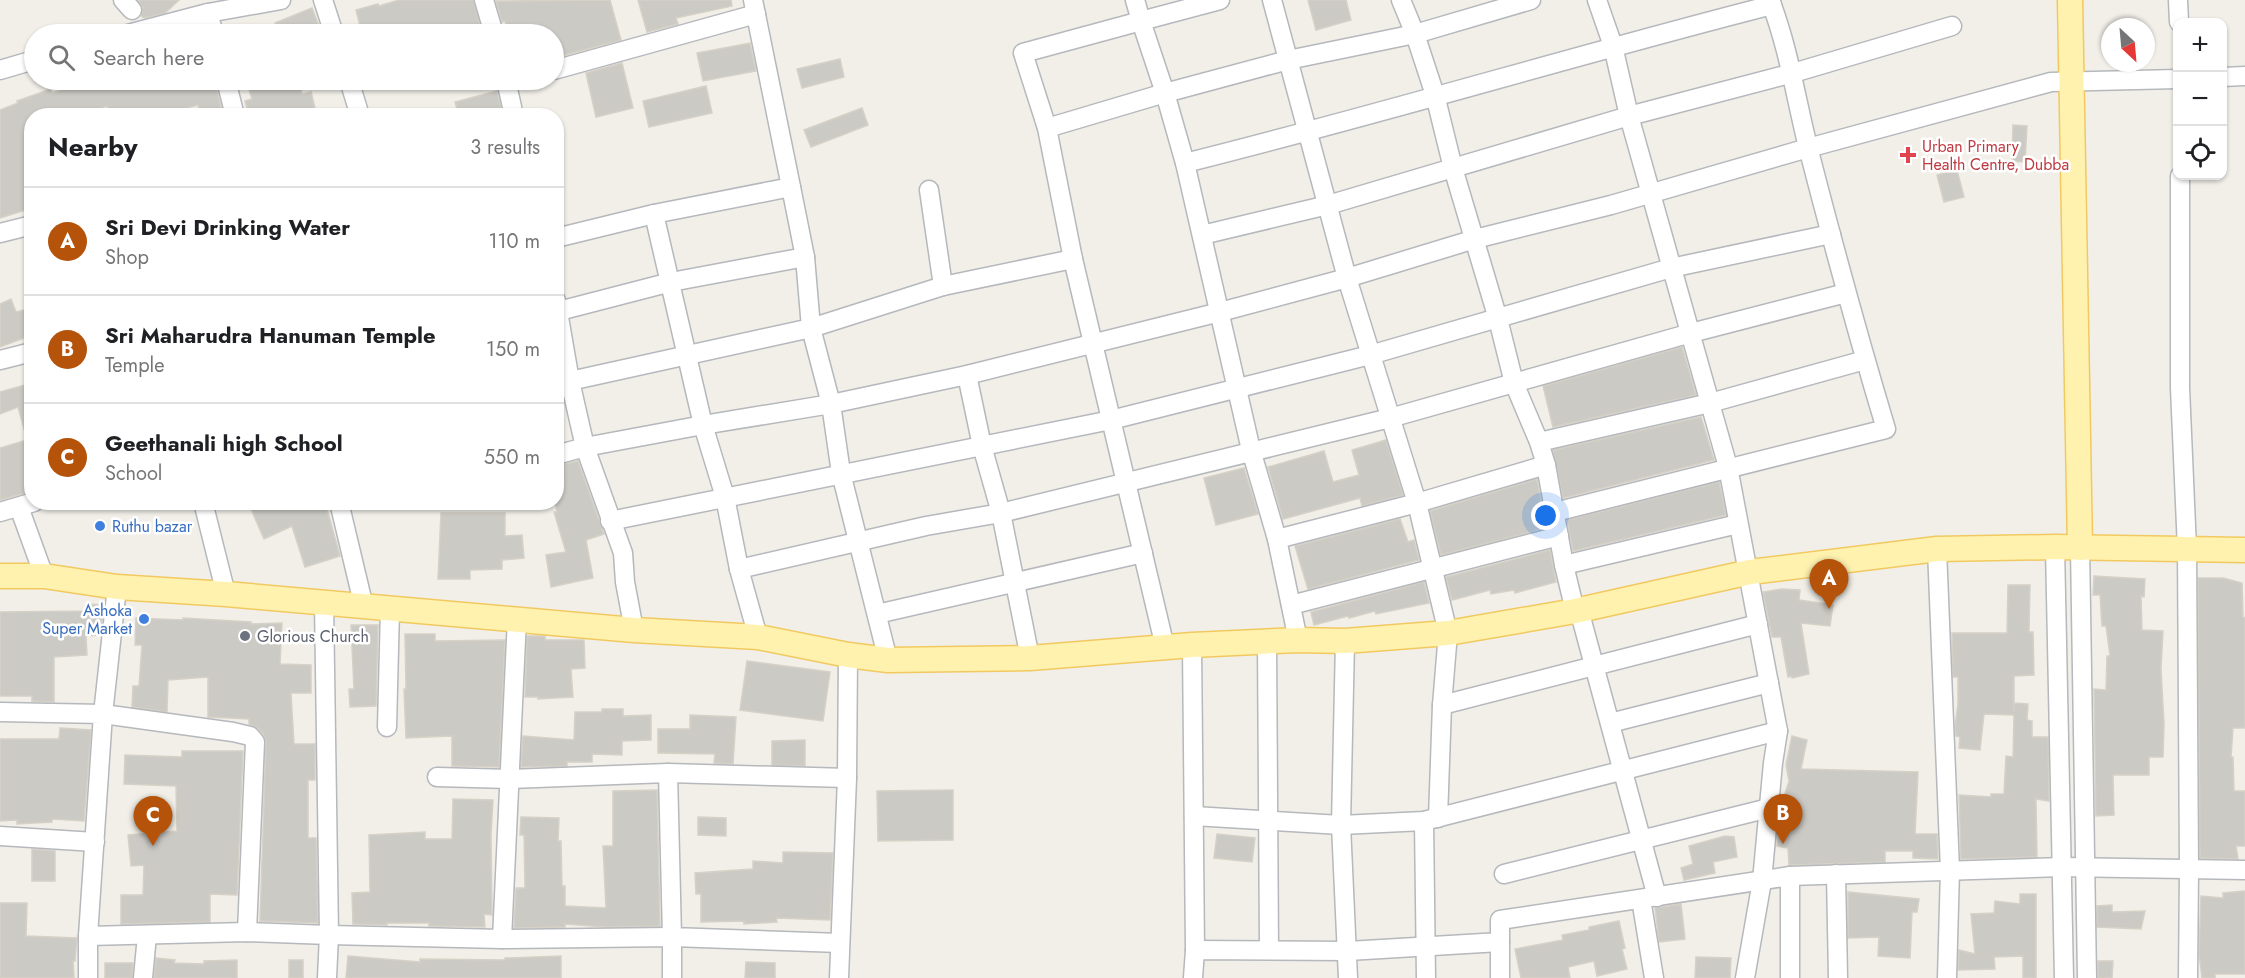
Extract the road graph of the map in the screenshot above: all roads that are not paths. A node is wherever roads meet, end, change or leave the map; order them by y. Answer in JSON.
{"nodes":[{"id":1,"x":281,"y":0,"type":"edge"},
{"id":2,"x":323,"y":0,"type":"edge"},
{"id":3,"x":484,"y":0,"type":"edge"},
{"id":4,"x":1135,"y":0,"type":"edge"},
{"id":5,"x":1220,"y":0,"type":"edge"},
{"id":6,"x":1272,"y":0,"type":"edge"},
{"id":7,"x":1401,"y":0,"type":"edge"},
{"id":8,"x":1531,"y":0,"type":"edge"},
{"id":9,"x":1597,"y":0,"type":"edge"},
{"id":10,"x":2070,"y":0,"type":"edge"},
{"id":11,"x":2178,"y":0,"type":"edge"},
{"id":12,"x":1771,"y":2,"type":"edge"},
{"id":13,"x":754,"y":7,"type":"edge"},
{"id":14,"x":208,"y":13,"type":"junction"},
{"id":15,"x":2179,"y":18,"type":"edge"},
{"id":16,"x":1141,"y":21,"type":"junction"},
{"id":17,"x":166,"y":24,"type":"edge"},
{"id":18,"x":211,"y":24,"type":"edge"},
{"id":19,"x":331,"y":24,"type":"edge"},
{"id":20,"x":491,"y":24,"type":"edge"},
{"id":21,"x":1952,"y":26,"type":"dead end"},
{"id":22,"x":1415,"y":34,"type":"junction"},
{"id":23,"x":1612,"y":46,"type":"junction"},
{"id":24,"x":1288,"y":60,"type":"junction"},
{"id":25,"x":24,"y":63,"type":"edge"},
{"id":26,"x":564,"y":67,"type":"edge"},
{"id":27,"x":0,"y":69,"type":"edge"},
{"id":28,"x":1793,"y":73,"type":"junction"},
{"id":29,"x":2245,"y":76,"type":"edge"},
{"id":30,"x":2227,"y":77,"type":"edge"},
{"id":31,"x":2173,"y":79,"type":"edge"},
{"id":32,"x":2070,"y":83,"type":"junction"},
{"id":33,"x":228,"y":90,"type":"edge"},
{"id":34,"x":352,"y":90,"type":"edge"},
{"id":35,"x":512,"y":90,"type":"edge"},
{"id":36,"x":1165,"y":93,"type":"junction"},
{"id":37,"x":1435,"y":95,"type":"junction"},
{"id":38,"x":233,"y":108,"type":"edge"},
{"id":39,"x":358,"y":108,"type":"edge"},
{"id":40,"x":513,"y":108,"type":"edge"},
{"id":41,"x":1629,"y":116,"type":"junction"},
{"id":42,"x":1047,"y":128,"type":"junction"},
{"id":43,"x":1308,"y":132,"type":"junction"},
{"id":44,"x":1808,"y":148,"type":"junction"},
{"id":45,"x":1185,"y":163,"type":"junction"},
{"id":46,"x":1454,"y":168,"type":"junction"},
{"id":47,"x":2180,"y":180,"type":"edge"},
{"id":48,"x":791,"y":187,"type":"junction"},
{"id":49,"x":929,"y":190,"type":"dead end"},
{"id":50,"x":1650,"y":193,"type":"junction"},
{"id":51,"x":1328,"y":205,"type":"junction"},
{"id":52,"x":654,"y":214,"type":"junction"},
{"id":53,"x":24,"y":227,"type":"edge"},
{"id":54,"x":0,"y":233,"type":"edge"},
{"id":55,"x":1831,"y":234,"type":"junction"},
{"id":56,"x":1202,"y":235,"type":"junction"},
{"id":57,"x":564,"y":236,"type":"edge"},
{"id":58,"x":1475,"y":239,"type":"junction"},
{"id":59,"x":805,"y":257,"type":"junction"},
{"id":60,"x":1073,"y":259,"type":"junction"},
{"id":61,"x":1671,"y":268,"type":"junction"},
{"id":62,"x":1347,"y":278,"type":"junction"},
{"id":63,"x":671,"y":282,"type":"junction"},
{"id":64,"x":943,"y":286,"type":"junction"},
{"id":65,"x":1846,"y":293,"type":"junction"},
{"id":66,"x":564,"y":305,"type":"edge"},
{"id":67,"x":1220,"y":312,"type":"junction"},
{"id":68,"x":1498,"y":318,"type":"junction"},
{"id":69,"x":811,"y":328,"type":"junction"},
{"id":70,"x":1691,"y":333,"type":"junction"},
{"id":71,"x":1094,"y":343,"type":"junction"},
{"id":72,"x":564,"y":344,"type":"edge"},
{"id":73,"x":24,"y":354,"type":"edge"},
{"id":74,"x":687,"y":354,"type":"junction"},
{"id":75,"x":1370,"y":355,"type":"junction"},
{"id":76,"x":0,"y":360,"type":"edge"},
{"id":77,"x":1865,"y":360,"type":"junction"},
{"id":78,"x":967,"y":375,"type":"junction"},
{"id":79,"x":570,"y":381,"type":"junction"},
{"id":80,"x":1514,"y":383,"type":"junction"},
{"id":81,"x":1237,"y":388,"type":"junction"},
{"id":82,"x":1710,"y":403,"type":"junction"},
{"id":83,"x":831,"y":404,"type":"junction"},
{"id":84,"x":1390,"y":418,"type":"junction"},
{"id":85,"x":1111,"y":420,"type":"junction"},
{"id":86,"x":703,"y":425,"type":"junction"},
{"id":87,"x":1539,"y":442,"type":"junction"},
{"id":88,"x":585,"y":447,"type":"junction"},
{"id":89,"x":982,"y":447,"type":"junction"},
{"id":90,"x":1251,"y":450,"type":"junction"},
{"id":91,"x":564,"y":453,"type":"edge"},
{"id":92,"x":1546,"y":465,"type":"junction"},
{"id":93,"x":1728,"y":467,"type":"junction"},
{"id":94,"x":841,"y":473,"type":"junction"},
{"id":95,"x":1126,"y":482,"type":"junction"},
{"id":96,"x":724,"y":497,"type":"junction"},
{"id":97,"x":1417,"y":504,"type":"junction"},
{"id":98,"x":24,"y":506,"type":"edge"},
{"id":99,"x":28,"y":510,"type":"edge"},
{"id":100,"x":205,"y":510,"type":"edge"},
{"id":101,"x":341,"y":510,"type":"edge"},
{"id":102,"x":0,"y":512,"type":"edge"},
{"id":103,"x":1555,"y":512,"type":"junction"},
{"id":104,"x":1001,"y":513,"type":"junction"},
{"id":105,"x":610,"y":521,"type":"junction"},
{"id":106,"x":1738,"y":524,"type":"junction"},
{"id":107,"x":1559,"y":536,"type":"junction"},
{"id":108,"x":1277,"y":539,"type":"junction"},
{"id":109,"x":859,"y":543,"type":"junction"},
{"id":110,"x":2055,"y":547,"type":"junction"},
{"id":111,"x":2080,"y":548,"type":"junction"},
{"id":112,"x":1937,"y":549,"type":"junction"},
{"id":113,"x":2187,"y":549,"type":"junction"},
{"id":114,"x":2245,"y":550,"type":"edge"},
{"id":115,"x":1143,"y":553,"type":"junction"},
{"id":116,"x":1564,"y":566,"type":"junction"},
{"id":117,"x":1433,"y":567,"type":"junction"},
{"id":118,"x":740,"y":569,"type":"junction"},
{"id":119,"x":1750,"y":572,"type":"junction"},
{"id":120,"x":0,"y":576,"type":"edge"},
{"id":121,"x":44,"y":576,"type":"junction"},
{"id":122,"x":1017,"y":583,"type":"junction"},
{"id":123,"x":117,"y":587,"type":"junction"},
{"id":124,"x":226,"y":594,"type":"junction"},
{"id":125,"x":324,"y":603,"type":"junction"},
{"id":126,"x":1291,"y":605,"type":"junction"},
{"id":127,"x":363,"y":607,"type":"junction"},
{"id":128,"x":390,"y":609,"type":"junction"},
{"id":129,"x":1577,"y":610,"type":"junction"},
{"id":130,"x":877,"y":614,"type":"junction"},
{"id":131,"x":517,"y":618,"type":"junction"},
{"id":132,"x":1758,"y":624,"type":"junction"},
{"id":133,"x":634,"y":630,"type":"junction"},
{"id":134,"x":1448,"y":633,"type":"junction"},
{"id":135,"x":758,"y":637,"type":"junction"},
{"id":136,"x":1298,"y":640,"type":"junction"},
{"id":137,"x":1345,"y":641,"type":"junction"},
{"id":138,"x":1267,"y":642,"type":"junction"},
{"id":139,"x":1192,"y":645,"type":"junction"},
{"id":140,"x":1165,"y":647,"type":"junction"},
{"id":141,"x":848,"y":655,"type":"junction"},
{"id":142,"x":1030,"y":658,"type":"junction"},
{"id":143,"x":888,"y":660,"type":"junction"},
{"id":144,"x":1593,"y":665,"type":"junction"},
{"id":145,"x":1769,"y":683,"type":"junction"},
{"id":146,"x":1442,"y":705,"type":"junction"},
{"id":147,"x":0,"y":712,"type":"edge"},
{"id":148,"x":103,"y":714,"type":"junction"},
{"id":149,"x":1610,"y":723,"type":"junction"},
{"id":150,"x":387,"y":727,"type":"dead end"},
{"id":151,"x":1778,"y":731,"type":"junction"},
{"id":152,"x":1623,"y":771,"type":"junction"},
{"id":153,"x":668,"y":773,"type":"junction"},
{"id":154,"x":437,"y":777,"type":"dead end"},
{"id":155,"x":847,"y":778,"type":"junction"},
{"id":156,"x":510,"y":779,"type":"junction"},
{"id":157,"x":1769,"y":808,"type":"junction"},
{"id":158,"x":1194,"y":816,"type":"junction"},
{"id":159,"x":1431,"y":820,"type":"junction"},
{"id":160,"x":1269,"y":821,"type":"junction"},
{"id":161,"x":1341,"y":825,"type":"junction"},
{"id":162,"x":0,"y":836,"type":"edge"},
{"id":163,"x":1642,"y":840,"type":"junction"},
{"id":164,"x":94,"y":842,"type":"junction"},
{"id":165,"x":2063,"y":867,"type":"junction"},
{"id":166,"x":2085,"y":867,"type":"junction"},
{"id":167,"x":1950,"y":870,"type":"junction"},
{"id":168,"x":2189,"y":870,"type":"junction"},
{"id":169,"x":2245,"y":870,"type":"edge"},
{"id":170,"x":1504,"y":874,"type":"dead end"},
{"id":171,"x":1836,"y":874,"type":"junction"},
{"id":172,"x":1790,"y":876,"type":"junction"},
{"id":173,"x":1762,"y":881,"type":"junction"},
{"id":174,"x":1649,"y":898,"type":"junction"},
{"id":175,"x":247,"y":932,"type":"junction"},
{"id":176,"x":147,"y":935,"type":"junction"},
{"id":177,"x":329,"y":935,"type":"junction"},
{"id":178,"x":88,"y":936,"type":"junction"},
{"id":179,"x":672,"y":938,"type":"junction"},
{"id":180,"x":502,"y":939,"type":"junction"},
{"id":181,"x":1500,"y":942,"type":"junction"},
{"id":182,"x":840,"y":943,"type":"junction"},
{"id":183,"x":1426,"y":948,"type":"junction"},
{"id":184,"x":1269,"y":949,"type":"junction"},
{"id":185,"x":1195,"y":950,"type":"junction"},
{"id":186,"x":1348,"y":951,"type":"junction"},
{"id":187,"x":88,"y":978,"type":"edge"},
{"id":188,"x":143,"y":978,"type":"edge"},
{"id":189,"x":327,"y":978,"type":"edge"},
{"id":190,"x":672,"y":978,"type":"edge"},
{"id":191,"x":839,"y":978,"type":"edge"},
{"id":192,"x":1193,"y":978,"type":"edge"},
{"id":193,"x":1348,"y":978,"type":"edge"},
{"id":194,"x":1425,"y":978,"type":"edge"},
{"id":195,"x":1500,"y":978,"type":"edge"},
{"id":196,"x":1654,"y":978,"type":"edge"},
{"id":197,"x":1745,"y":978,"type":"edge"},
{"id":198,"x":1790,"y":978,"type":"edge"},
{"id":199,"x":1838,"y":978,"type":"edge"},
{"id":200,"x":1947,"y":978,"type":"edge"},
{"id":201,"x":2064,"y":978,"type":"edge"},
{"id":202,"x":2086,"y":978,"type":"edge"},
{"id":203,"x":2188,"y":978,"type":"edge"}],
"edges":[{"from":1,"to":14,"type":"street"},
{"from":2,"to":19,"type":"street"},
{"from":3,"to":20,"type":"street"},
{"from":4,"to":16,"type":"street"},
{"from":5,"to":16,"type":"street"},
{"from":6,"to":24,"type":"street"},
{"from":7,"to":22,"type":"street"},
{"from":8,"to":22,"type":"street"},
{"from":9,"to":23,"type":"street"},
{"from":10,"to":32,"type":"main road"},
{"from":11,"to":15,"type":"street"},
{"from":12,"to":23,"type":"street"},
{"from":12,"to":28,"type":"street"},
{"from":13,"to":26,"type":"street"},
{"from":13,"to":48,"type":"street"},
{"from":14,"to":17,"type":"street"},
{"from":14,"to":18,"type":"street"},
{"from":16,"to":36,"type":"street"},
{"from":16,"to":42,"type":"street"},
{"from":21,"to":28,"type":"street"},
{"from":22,"to":24,"type":"street"},
{"from":22,"to":37,"type":"street"},
{"from":23,"to":37,"type":"street"},
{"from":23,"to":41,"type":"street"},
{"from":24,"to":36,"type":"street"},
{"from":24,"to":43,"type":"street"},
{"from":25,"to":27,"type":"street"},
{"from":28,"to":41,"type":"street"},
{"from":28,"to":44,"type":"street"},
{"from":29,"to":30,"type":"street"},
{"from":31,"to":32,"type":"street"},
{"from":32,"to":44,"type":"street"},
{"from":32,"to":111,"type":"main road"},
{"from":33,"to":38,"type":"street"},
{"from":34,"to":39,"type":"street"},
{"from":35,"to":40,"type":"street"},
{"from":36,"to":42,"type":"street"},
{"from":36,"to":45,"type":"street"},
{"from":37,"to":43,"type":"street"},
{"from":37,"to":46,"type":"street"},
{"from":41,"to":46,"type":"street"},
{"from":41,"to":50,"type":"street"},
{"from":42,"to":60,"type":"street"},
{"from":43,"to":45,"type":"street"},
{"from":43,"to":51,"type":"street"},
{"from":44,"to":50,"type":"street"},
{"from":44,"to":55,"type":"street"},
{"from":45,"to":56,"type":"street"},
{"from":46,"to":51,"type":"street"},
{"from":46,"to":58,"type":"street"},
{"from":47,"to":113,"type":"street"},
{"from":48,"to":52,"type":"street"},
{"from":48,"to":59,"type":"street"},
{"from":49,"to":64,"type":"street"},
{"from":50,"to":58,"type":"street"},
{"from":50,"to":61,"type":"street"},
{"from":51,"to":56,"type":"street"},
{"from":51,"to":62,"type":"street"},
{"from":52,"to":57,"type":"street"},
{"from":52,"to":63,"type":"street"},
{"from":53,"to":54,"type":"street"},
{"from":55,"to":61,"type":"street"},
{"from":55,"to":65,"type":"street"},
{"from":56,"to":67,"type":"street"},
{"from":58,"to":62,"type":"street"},
{"from":58,"to":68,"type":"street"},
{"from":59,"to":63,"type":"street"},
{"from":59,"to":69,"type":"street"},
{"from":60,"to":64,"type":"street"},
{"from":60,"to":71,"type":"street"},
{"from":61,"to":68,"type":"street"},
{"from":61,"to":70,"type":"street"},
{"from":62,"to":67,"type":"street"},
{"from":62,"to":75,"type":"street"},
{"from":63,"to":66,"type":"street"},
{"from":63,"to":74,"type":"street"},
{"from":64,"to":69,"type":"street"},
{"from":65,"to":70,"type":"street"},
{"from":65,"to":77,"type":"street"},
{"from":67,"to":71,"type":"street"},
{"from":67,"to":81,"type":"street"},
{"from":68,"to":75,"type":"street"},
{"from":68,"to":80,"type":"street"},
{"from":69,"to":74,"type":"street"},
{"from":69,"to":83,"type":"street"},
{"from":70,"to":80,"type":"street"},
{"from":70,"to":82,"type":"street"},
{"from":71,"to":78,"type":"street"},
{"from":71,"to":85,"type":"street"},
{"from":72,"to":79,"type":"street"},
{"from":73,"to":76,"type":"street"},
{"from":74,"to":79,"type":"street"},
{"from":74,"to":86,"type":"street"},
{"from":75,"to":81,"type":"street"},
{"from":75,"to":84,"type":"street"},
{"from":77,"to":82,"type":"street"},
{"from":77,"to":93,"type":"street"},
{"from":78,"to":83,"type":"street"},
{"from":78,"to":89,"type":"street"},
{"from":79,"to":88,"type":"street"},
{"from":80,"to":84,"type":"street"},
{"from":80,"to":87,"type":"street"},
{"from":81,"to":85,"type":"street"},
{"from":81,"to":90,"type":"street"},
{"from":82,"to":87,"type":"street"},
{"from":82,"to":93,"type":"street"},
{"from":83,"to":86,"type":"street"},
{"from":83,"to":94,"type":"street"},
{"from":84,"to":90,"type":"street"},
{"from":84,"to":97,"type":"street"},
{"from":85,"to":89,"type":"street"},
{"from":85,"to":95,"type":"street"},
{"from":86,"to":88,"type":"street"},
{"from":86,"to":96,"type":"street"},
{"from":87,"to":92,"type":"street"},
{"from":88,"to":91,"type":"street"},
{"from":88,"to":105,"type":"street"},
{"from":89,"to":94,"type":"street"},
{"from":89,"to":104,"type":"street"},
{"from":90,"to":95,"type":"street"},
{"from":90,"to":108,"type":"street"},
{"from":92,"to":97,"type":"street"},
{"from":92,"to":103,"type":"street"},
{"from":93,"to":103,"type":"street"},
{"from":93,"to":106,"type":"street"},
{"from":94,"to":96,"type":"street"},
{"from":94,"to":109,"type":"street"},
{"from":95,"to":104,"type":"street"},
{"from":95,"to":115,"type":"street"},
{"from":96,"to":105,"type":"street"},
{"from":96,"to":118,"type":"street"},
{"from":97,"to":108,"type":"street"},
{"from":97,"to":117,"type":"street"},
{"from":98,"to":102,"type":"street"},
{"from":99,"to":121,"type":"street"},
{"from":100,"to":124,"type":"street"},
{"from":101,"to":127,"type":"street"},
{"from":103,"to":107,"type":"street"},
{"from":104,"to":109,"type":"street"},
{"from":104,"to":122,"type":"street"},
{"from":105,"to":133,"type":"street"},
{"from":106,"to":116,"type":"street"},
{"from":106,"to":119,"type":"street"},
{"from":107,"to":116,"type":"street"},
{"from":107,"to":117,"type":"street"},
{"from":108,"to":126,"type":"street"},
{"from":109,"to":118,"type":"street"},
{"from":109,"to":130,"type":"street"},
{"from":110,"to":111,"type":"main road"},
{"from":110,"to":112,"type":"main road"},
{"from":110,"to":165,"type":"street"},
{"from":111,"to":113,"type":"main road"},
{"from":111,"to":166,"type":"street"},
{"from":112,"to":119,"type":"main road"},
{"from":112,"to":167,"type":"street"},
{"from":113,"to":114,"type":"main road"},
{"from":113,"to":168,"type":"street"},
{"from":115,"to":122,"type":"street"},
{"from":115,"to":140,"type":"street"},
{"from":116,"to":129,"type":"street"},
{"from":117,"to":126,"type":"street"},
{"from":117,"to":134,"type":"street"},
{"from":118,"to":135,"type":"street"},
{"from":119,"to":129,"type":"main road"},
{"from":119,"to":132,"type":"street"},
{"from":120,"to":121,"type":"main road"},
{"from":121,"to":123,"type":"main road"},
{"from":122,"to":130,"type":"street"},
{"from":122,"to":142,"type":"street"},
{"from":123,"to":124,"type":"main road"},
{"from":123,"to":148,"type":"street"},
{"from":124,"to":125,"type":"main road"},
{"from":125,"to":127,"type":"main road"},
{"from":125,"to":177,"type":"street"},
{"from":126,"to":136,"type":"street"},
{"from":127,"to":128,"type":"main road"},
{"from":128,"to":131,"type":"main road"},
{"from":128,"to":150,"type":"street"},
{"from":129,"to":134,"type":"main road"},
{"from":129,"to":144,"type":"street"},
{"from":130,"to":143,"type":"street"},
{"from":131,"to":133,"type":"main road"},
{"from":131,"to":156,"type":"street"},
{"from":132,"to":144,"type":"street"},
{"from":132,"to":145,"type":"street"},
{"from":133,"to":135,"type":"main road"},
{"from":134,"to":137,"type":"main road"},
{"from":134,"to":146,"type":"street"},
{"from":135,"to":141,"type":"main road"},
{"from":136,"to":137,"type":"main road"},
{"from":136,"to":138,"type":"main road"},
{"from":137,"to":161,"type":"street"},
{"from":138,"to":139,"type":"main road"},
{"from":138,"to":160,"type":"street"},
{"from":139,"to":140,"type":"main road"},
{"from":139,"to":158,"type":"street"},
{"from":140,"to":142,"type":"main road"},
{"from":141,"to":143,"type":"main road"},
{"from":141,"to":155,"type":"street"},
{"from":142,"to":143,"type":"main road"},
{"from":144,"to":146,"type":"street"},
{"from":144,"to":149,"type":"street"},
{"from":145,"to":149,"type":"street"},
{"from":145,"to":151,"type":"street"},
{"from":146,"to":159,"type":"street"},
{"from":147,"to":148,"type":"street"},
{"from":148,"to":164,"type":"street"},
{"from":148,"to":175,"type":"street"},
{"from":149,"to":152,"type":"street"},
{"from":151,"to":152,"type":"street"},
{"from":151,"to":157,"type":"street"},
{"from":152,"to":159,"type":"street"},
{"from":152,"to":163,"type":"street"},
{"from":153,"to":155,"type":"street"},
{"from":153,"to":156,"type":"street"},
{"from":153,"to":179,"type":"street"},
{"from":154,"to":156,"type":"street"},
{"from":155,"to":182,"type":"street"},
{"from":156,"to":180,"type":"street"},
{"from":157,"to":163,"type":"street"},
{"from":157,"to":173,"type":"street"},
{"from":158,"to":160,"type":"street"},
{"from":158,"to":185,"type":"street"},
{"from":159,"to":161,"type":"street"},
{"from":159,"to":183,"type":"street"},
{"from":160,"to":161,"type":"street"},
{"from":160,"to":184,"type":"street"},
{"from":161,"to":186,"type":"street"},
{"from":162,"to":164,"type":"street"},
{"from":163,"to":170,"type":"street"},
{"from":163,"to":174,"type":"street"},
{"from":164,"to":178,"type":"street"},
{"from":165,"to":166,"type":"street"},
{"from":165,"to":167,"type":"street"},
{"from":165,"to":201,"type":"street"},
{"from":166,"to":168,"type":"street"},
{"from":166,"to":202,"type":"street"},
{"from":167,"to":171,"type":"street"},
{"from":167,"to":200,"type":"street"},
{"from":168,"to":169,"type":"street"},
{"from":168,"to":203,"type":"street"},
{"from":171,"to":172,"type":"street"},
{"from":171,"to":199,"type":"street"},
{"from":172,"to":173,"type":"street"},
{"from":172,"to":198,"type":"street"},
{"from":173,"to":174,"type":"street"},
{"from":173,"to":197,"type":"street"},
{"from":174,"to":181,"type":"street"},
{"from":174,"to":196,"type":"street"},
{"from":175,"to":176,"type":"street"},
{"from":175,"to":177,"type":"street"},
{"from":176,"to":178,"type":"street"},
{"from":176,"to":188,"type":"street"},
{"from":177,"to":180,"type":"street"},
{"from":177,"to":189,"type":"street"},
{"from":178,"to":187,"type":"street"},
{"from":179,"to":180,"type":"street"},
{"from":179,"to":182,"type":"street"},
{"from":179,"to":190,"type":"street"},
{"from":181,"to":183,"type":"street"},
{"from":181,"to":195,"type":"street"},
{"from":182,"to":191,"type":"street"},
{"from":183,"to":186,"type":"street"},
{"from":183,"to":194,"type":"street"},
{"from":184,"to":185,"type":"street"},
{"from":184,"to":186,"type":"street"},
{"from":185,"to":192,"type":"street"},
{"from":186,"to":193,"type":"street"}]}
